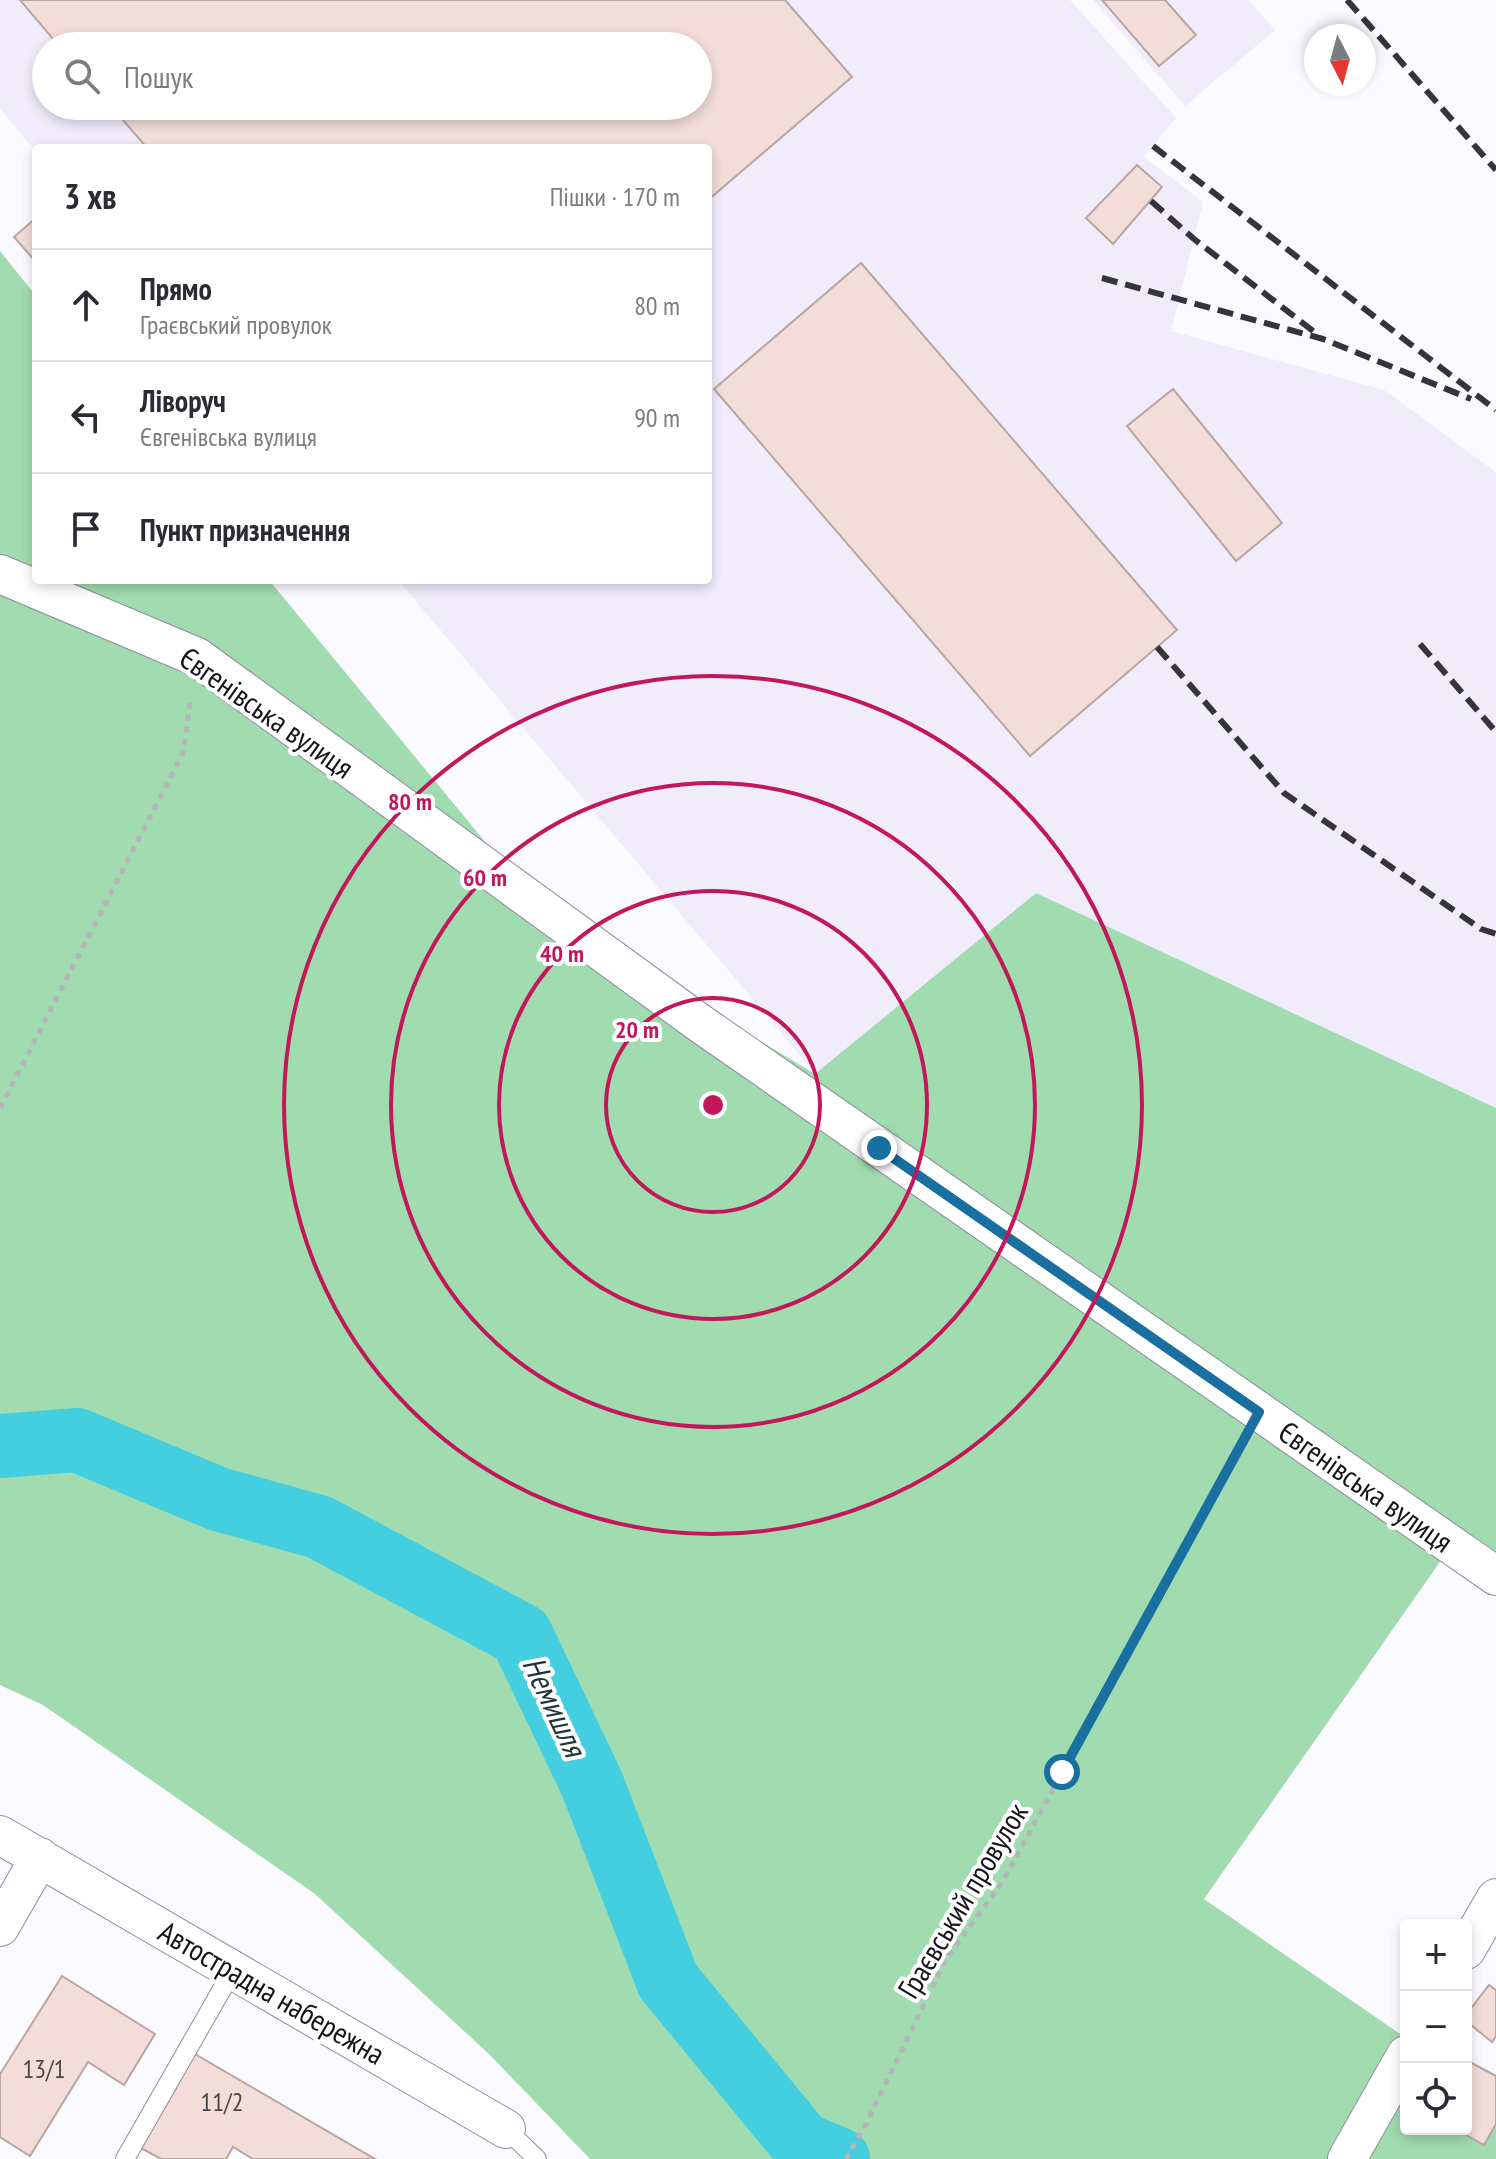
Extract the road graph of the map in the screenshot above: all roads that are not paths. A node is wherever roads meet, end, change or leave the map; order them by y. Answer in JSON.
{"nodes":[{"id":1,"x":0,"y":574,"type":"edge"},
{"id":2,"x":1496,"y":1576,"type":"edge"},
{"id":3,"x":0,"y":1835,"type":"edge"},
{"id":4,"x":40,"y":1857,"type":"junction"},
{"id":5,"x":1496,"y":1898,"type":"edge"},
{"id":6,"x":0,"y":1927,"type":"edge"},
{"id":7,"x":1472,"y":1940,"type":"edge"},
{"id":8,"x":233,"y":1970,"type":"junction"},
{"id":9,"x":1401,"y":2063,"type":"edge"},
{"id":10,"x":506,"y":2129,"type":"joint"},
{"id":11,"x":125,"y":2159,"type":"edge"},
{"id":12,"x":537,"y":2159,"type":"edge"},
{"id":13,"x":1347,"y":2159,"type":"edge"}],
"edges":[{"from":1,"to":2,"type":"street","name":"Євгенівська вулиця"},
{"from":3,"to":4,"type":"street","name":"Автострадна набережна"},
{"from":4,"to":6,"type":"street"},
{"from":4,"to":8,"type":"street","name":"Автострадна набережна"},
{"from":5,"to":7,"type":"street"},
{"from":8,"to":10,"type":"street","name":"Автострадна набережна"},
{"from":8,"to":11,"type":"lane"},
{"from":9,"to":13,"type":"street"},
{"from":10,"to":12,"type":"lane","name":"Автострадна набережна"}]}
